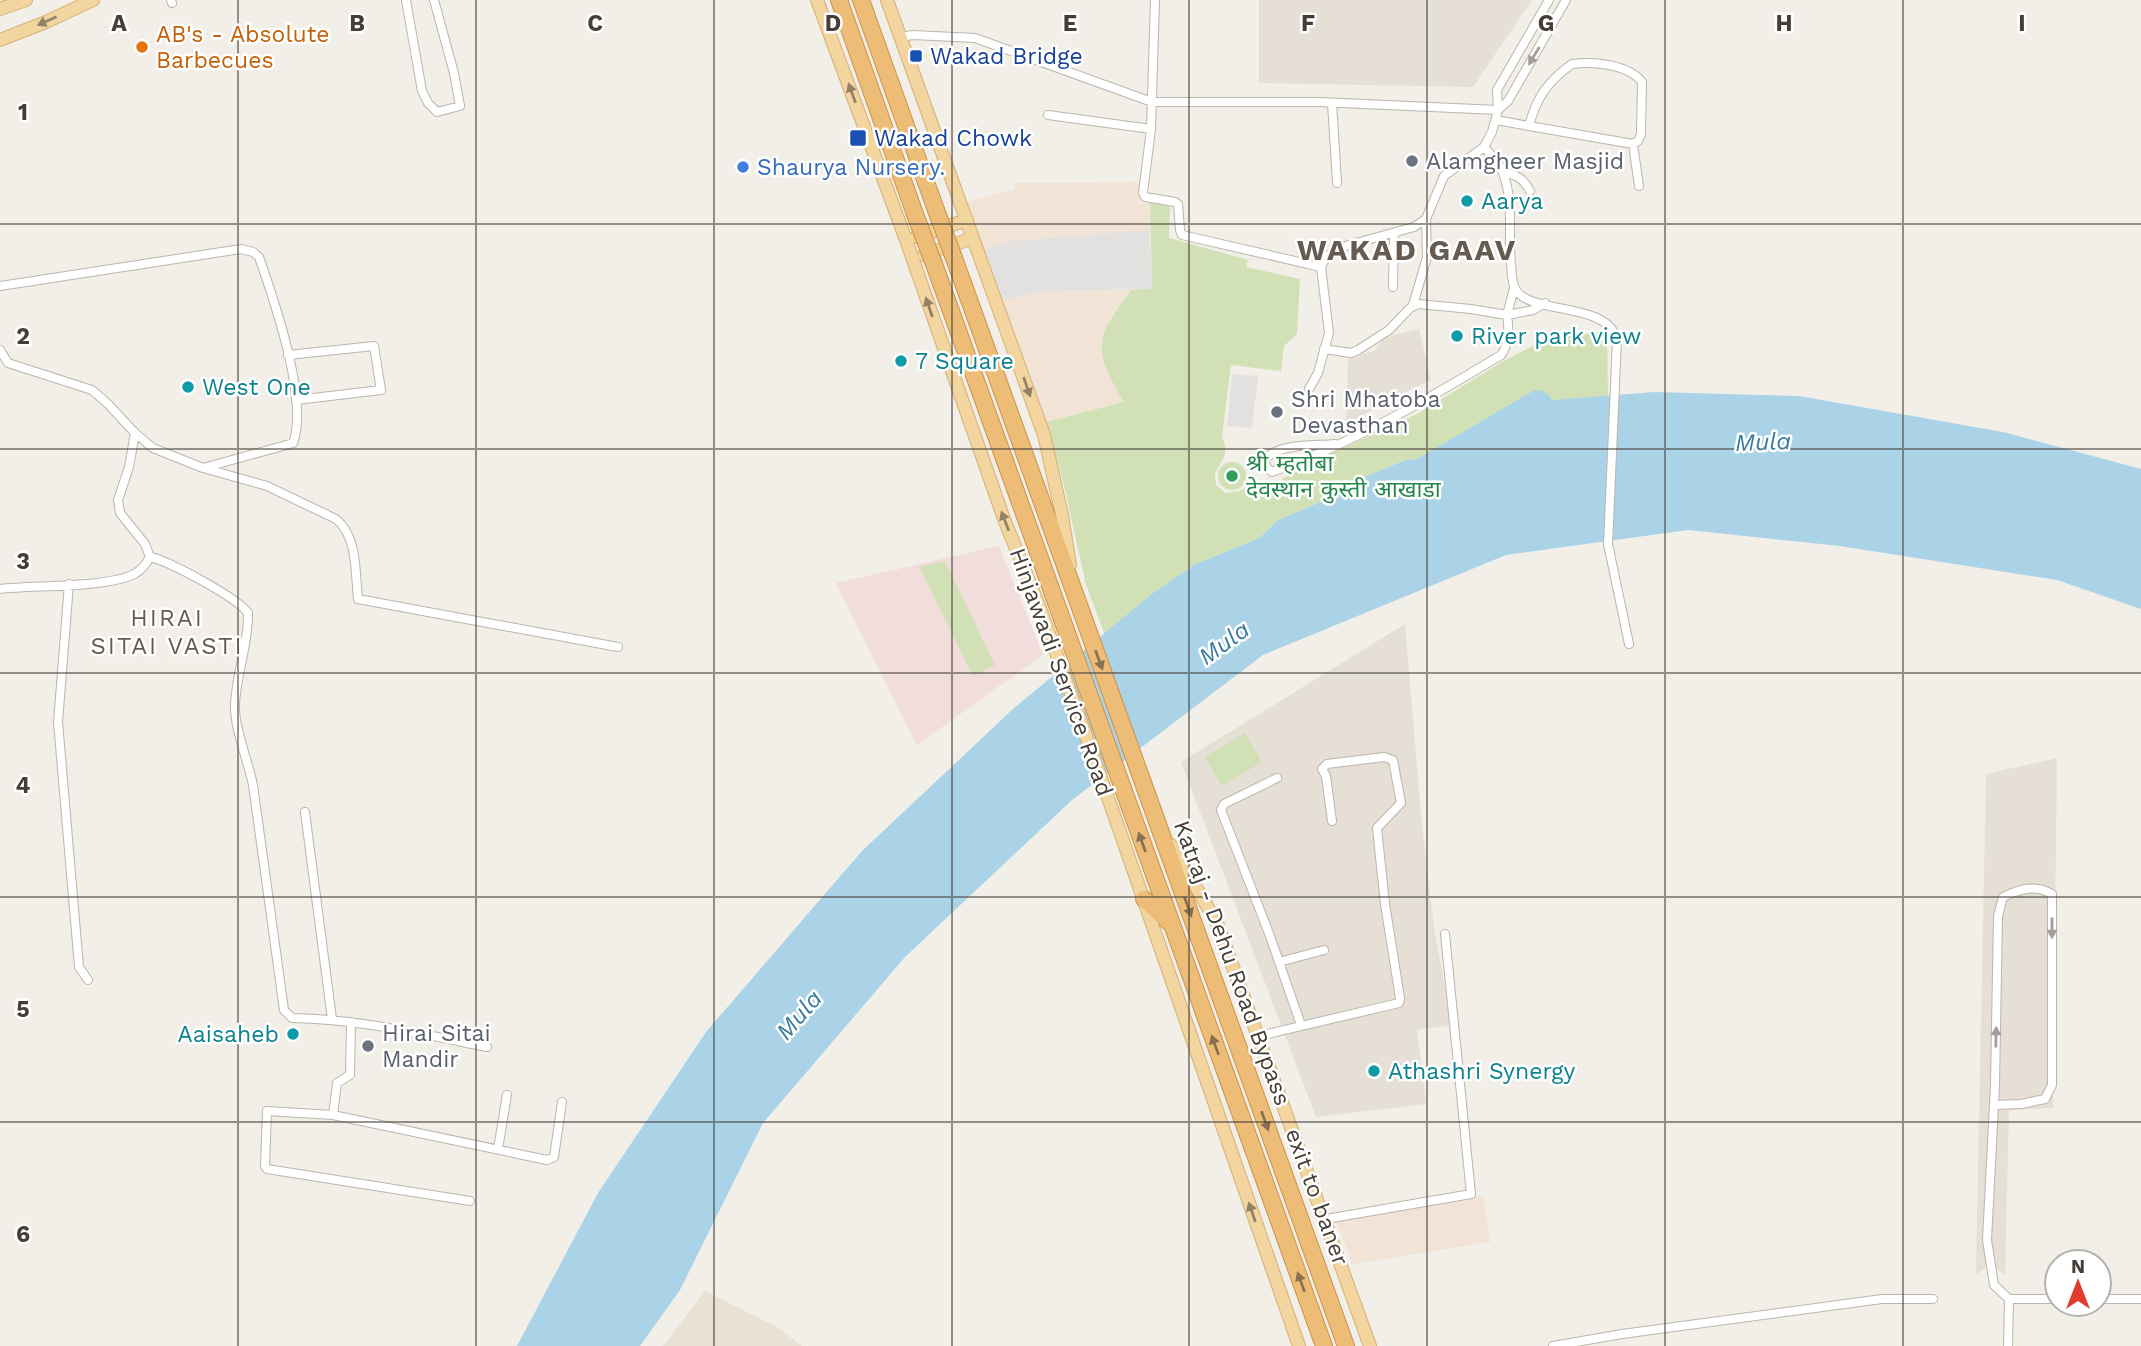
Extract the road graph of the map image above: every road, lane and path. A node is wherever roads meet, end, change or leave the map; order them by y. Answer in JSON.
{"nodes":[{"id":1,"x":26,"y":0,"type":"edge"},
{"id":2,"x":93,"y":0,"type":"edge"},
{"id":3,"x":406,"y":0,"type":"edge"},
{"id":4,"x":434,"y":0,"type":"edge"},
{"id":5,"x":817,"y":0,"type":"edge"},
{"id":6,"x":839,"y":0,"type":"edge"},
{"id":7,"x":862,"y":0,"type":"edge"},
{"id":8,"x":887,"y":0,"type":"edge"},
{"id":9,"x":1155,"y":0,"type":"edge"},
{"id":10,"x":1549,"y":0,"type":"edge"},
{"id":11,"x":1566,"y":0,"type":"edge"},
{"id":12,"x":0,"y":9,"type":"edge"},
{"id":13,"x":900,"y":37,"type":"junction"},
{"id":14,"x":0,"y":40,"type":"edge"},
{"id":15,"x":1152,"y":102,"type":"junction"},
{"id":16,"x":1332,"y":103,"type":"junction"},
{"id":17,"x":1048,"y":115,"type":"dead end"},
{"id":18,"x":1497,"y":115,"type":"junction"},
{"id":19,"x":1529,"y":126,"type":"junction"},
{"id":20,"x":1151,"y":129,"type":"junction"},
{"id":21,"x":1633,"y":144,"type":"junction"},
{"id":22,"x":1484,"y":147,"type":"junction"},
{"id":23,"x":1503,"y":172,"type":"junction"},
{"id":24,"x":1337,"y":183,"type":"dead end"},
{"id":25,"x":1639,"y":186,"type":"dead end"},
{"id":26,"x":1530,"y":191,"type":"dead end"},
{"id":27,"x":1426,"y":219,"type":"junction"},
{"id":28,"x":967,"y":220,"type":"junction"},
{"id":29,"x":1394,"y":234,"type":"junction"},
{"id":30,"x":973,"y":238,"type":"junction"},
{"id":31,"x":906,"y":240,"type":"junction"},
{"id":32,"x":912,"y":259,"type":"junction"},
{"id":33,"x":1321,"y":267,"type":"junction"},
{"id":34,"x":0,"y":286,"type":"edge"},
{"id":35,"x":1393,"y":287,"type":"dead end"},
{"id":36,"x":1514,"y":288,"type":"junction"},
{"id":37,"x":1545,"y":303,"type":"junction"},
{"id":38,"x":1413,"y":305,"type":"junction"},
{"id":39,"x":1507,"y":315,"type":"junction"},
{"id":40,"x":1324,"y":349,"type":"junction"},
{"id":41,"x":0,"y":350,"type":"edge"},
{"id":42,"x":288,"y":355,"type":"junction"},
{"id":43,"x":4,"y":364,"type":"edge"},
{"id":44,"x":1309,"y":389,"type":"dead end"},
{"id":45,"x":296,"y":400,"type":"junction"},
{"id":46,"x":135,"y":433,"type":"junction"},
{"id":47,"x":1335,"y":444,"type":"junction"},
{"id":48,"x":202,"y":468,"type":"junction"},
{"id":49,"x":149,"y":560,"type":"junction"},
{"id":50,"x":69,"y":584,"type":"junction"},
{"id":51,"x":0,"y":589,"type":"edge"},
{"id":52,"x":1075,"y":592,"type":"junction"},
{"id":53,"x":1629,"y":644,"type":"dead end"},
{"id":54,"x":618,"y":647,"type":"dead end"},
{"id":55,"x":1277,"y":778,"type":"dead end"},
{"id":56,"x":1120,"y":806,"type":"junction"},
{"id":57,"x":305,"y":812,"type":"dead end"},
{"id":58,"x":1157,"y":821,"type":"junction"},
{"id":59,"x":1332,"y":821,"type":"dead end"},
{"id":60,"x":1144,"y":899,"type":"junction"},
{"id":61,"x":1172,"y":926,"type":"junction"},
{"id":62,"x":1445,"y":934,"type":"dead end"},
{"id":63,"x":1324,"y":950,"type":"dead end"},
{"id":64,"x":1279,"y":962,"type":"junction"},
{"id":65,"x":88,"y":980,"type":"dead end"},
{"id":66,"x":331,"y":1019,"type":"junction"},
{"id":67,"x":351,"y":1022,"type":"junction"},
{"id":68,"x":1301,"y":1025,"type":"junction"},
{"id":69,"x":1259,"y":1036,"type":"junction"},
{"id":70,"x":487,"y":1047,"type":"dead end"},
{"id":71,"x":507,"y":1095,"type":"dead end"},
{"id":72,"x":562,"y":1102,"type":"dead end"},
{"id":73,"x":1994,"y":1105,"type":"junction"},
{"id":74,"x":333,"y":1115,"type":"junction"},
{"id":75,"x":499,"y":1149,"type":"junction"},
{"id":76,"x":470,"y":1201,"type":"dead end"},
{"id":77,"x":1326,"y":1219,"type":"junction"},
{"id":78,"x":1933,"y":1299,"type":"dead end"},
{"id":79,"x":2009,"y":1299,"type":"junction"},
{"id":80,"x":2043,"y":1299,"type":"edge"},
{"id":81,"x":2113,"y":1299,"type":"edge"},
{"id":82,"x":2141,"y":1299,"type":"edge"},
{"id":83,"x":1299,"y":1346,"type":"edge"},
{"id":84,"x":1324,"y":1346,"type":"edge"},
{"id":85,"x":1346,"y":1346,"type":"edge"},
{"id":86,"x":1370,"y":1346,"type":"edge"},
{"id":87,"x":1553,"y":1346,"type":"edge"},
{"id":88,"x":2008,"y":1346,"type":"edge"}],
"edges":[{"from":1,"to":12,"type":"main road"},
{"from":2,"to":14,"type":"main road","one_way":true},
{"from":3,"to":4,"type":"street"},
{"from":31,"to":5,"type":"main road","name":"Hinjawadi Service Road","one_way":true},
{"from":6,"to":56,"type":"highway","name":"Katraj - Dehu Road Bypass","bridge":true},
{"from":7,"to":52,"type":"highway","name":"Katraj - Dehu Road Bypass","bridge":true},
{"from":8,"to":13,"type":"main road"},
{"from":9,"to":15,"type":"street"},
{"from":10,"to":18,"type":"street"},
{"from":11,"to":18,"type":"street","one_way":true},
{"from":13,"to":15,"type":"street"},
{"from":13,"to":28,"type":"main road"},
{"from":15,"to":16,"type":"street"},
{"from":15,"to":20,"type":"street"},
{"from":16,"to":18,"type":"street"},
{"from":16,"to":24,"type":"street"},
{"from":17,"to":20,"type":"street"},
{"from":18,"to":19,"type":"street"},
{"from":18,"to":22,"type":"street"},
{"from":19,"to":21,"type":"street"},
{"from":19,"to":21,"type":"street"},
{"from":20,"to":33,"type":"street"},
{"from":21,"to":25,"type":"street"},
{"from":22,"to":23,"type":"street"},
{"from":22,"to":27,"type":"street"},
{"from":23,"to":26,"type":"street"},
{"from":23,"to":36,"type":"street"},
{"from":27,"to":29,"type":"street"},
{"from":27,"to":38,"type":"street"},
{"from":28,"to":30,"type":"main road"},
{"from":28,"to":31,"type":"main road"},
{"from":29,"to":33,"type":"street"},
{"from":29,"to":35,"type":"street"},
{"from":30,"to":32,"type":"main road"},
{"from":30,"to":52,"type":"main road","one_way":true},
{"from":31,"to":32,"type":"main road","name":"Hinjawadi Service Road"},
{"from":56,"to":32,"type":"main road","name":"Hinjawadi Service Road","one_way":true},
{"from":33,"to":40,"type":"street"},
{"from":34,"to":42,"type":"street"},
{"from":36,"to":37,"type":"street"},
{"from":36,"to":39,"type":"street"},
{"from":37,"to":39,"type":"street"},
{"from":37,"to":53,"type":"street"},
{"from":38,"to":39,"type":"street"},
{"from":38,"to":40,"type":"street"},
{"from":39,"to":47,"type":"street"},
{"from":40,"to":44,"type":"street"},
{"from":41,"to":43,"type":"street"},
{"from":42,"to":45,"type":"street"},
{"from":42,"to":45,"type":"street"},
{"from":43,"to":46,"type":"street"},
{"from":45,"to":48,"type":"street"},
{"from":46,"to":48,"type":"street"},
{"from":46,"to":49,"type":"street"},
{"from":47,"to":47,"type":"street"},
{"from":48,"to":54,"type":"street"},
{"from":49,"to":50,"type":"street"},
{"from":49,"to":66,"type":"street"},
{"from":50,"to":51,"type":"street"},
{"from":50,"to":65,"type":"street"},
{"from":52,"to":58,"type":"highway","name":"Katraj - Dehu Road Bypass","one_way":true},
{"from":55,"to":64,"type":"street"},
{"from":56,"to":60,"type":"main road","name":"Hinjawadi Service Road"},
{"from":61,"to":56,"type":"highway","name":"Katraj - Dehu Road Bypass","one_way":true},
{"from":57,"to":66,"type":"street"},
{"from":58,"to":69,"type":"main road","name":"exit to baner"},
{"from":58,"to":85,"type":"highway","name":"Katraj - Dehu Road Bypass","one_way":true},
{"from":59,"to":68,"type":"street"},
{"from":60,"to":61,"type":"highway"},
{"from":83,"to":60,"type":"main road","name":"Hinjawadi Service Road","one_way":true},
{"from":84,"to":61,"type":"highway","name":"Katraj - Dehu Road Bypass","one_way":true},
{"from":62,"to":77,"type":"street"},
{"from":63,"to":64,"type":"street"},
{"from":64,"to":68,"type":"street"},
{"from":66,"to":67,"type":"street"},
{"from":67,"to":70,"type":"street"},
{"from":67,"to":74,"type":"street"},
{"from":68,"to":69,"type":"street"},
{"from":69,"to":77,"type":"main road","name":"exit to baner"},
{"from":71,"to":75,"type":"street"},
{"from":72,"to":75,"type":"street"},
{"from":73,"to":73,"type":"street","one_way":true},
{"from":73,"to":79,"type":"street"},
{"from":74,"to":75,"type":"street"},
{"from":74,"to":76,"type":"street"},
{"from":77,"to":86,"type":"main road","name":"exit to baner"},
{"from":78,"to":87,"type":"street"},
{"from":79,"to":80,"type":"street"},
{"from":79,"to":88,"type":"street"},
{"from":81,"to":82,"type":"street"}]}
